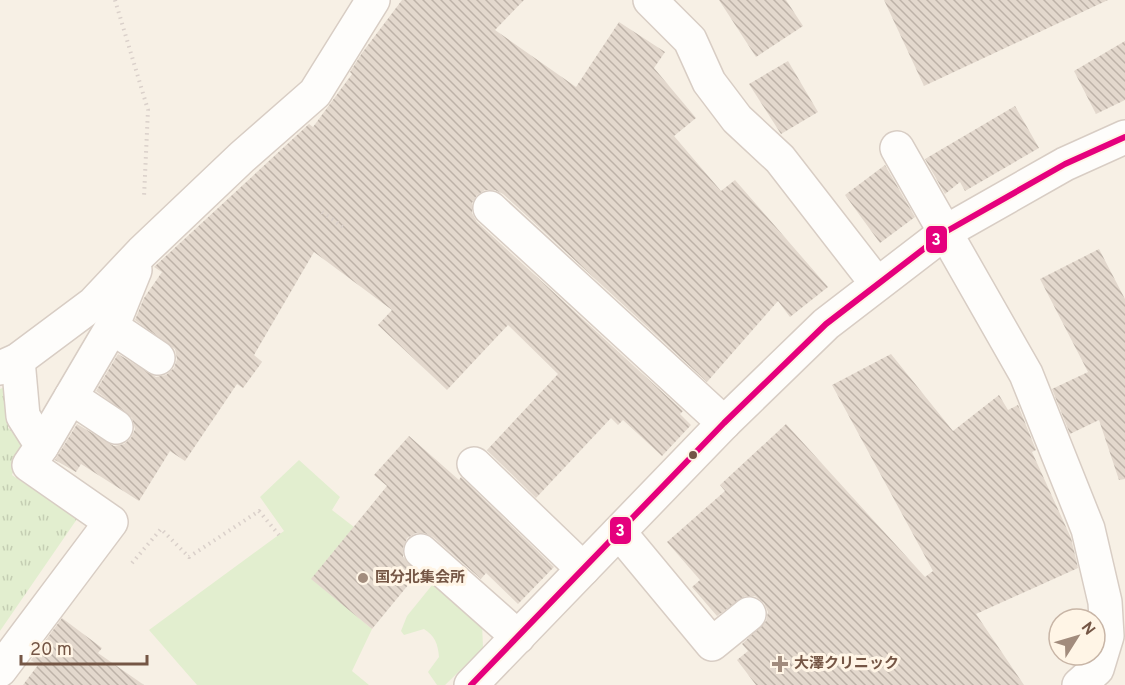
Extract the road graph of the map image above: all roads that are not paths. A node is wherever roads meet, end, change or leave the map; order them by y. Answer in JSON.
{"nodes":[{"id":1,"x":650,"y":0,"type":"edge"},
{"id":2,"x":365,"y":5,"type":"edge"},
{"id":3,"x":1125,"y":137,"type":"edge"},
{"id":4,"x":897,"y":148,"type":"dead end"},
{"id":5,"x":490,"y":208,"type":"dead end"},
{"id":6,"x":947,"y":231,"type":"junction"},
{"id":7,"x":142,"y":252,"type":"junction"},
{"id":8,"x":877,"y":284,"type":"junction"},
{"id":9,"x":112,"y":327,"type":"junction"},
{"id":10,"x":158,"y":358,"type":"dead end"},
{"id":11,"x":9,"y":364,"type":"edge"},
{"id":12,"x":71,"y":397,"type":"junction"},
{"id":13,"x":724,"y":423,"type":"junction"},
{"id":14,"x":116,"y":427,"type":"dead end"},
{"id":15,"x":42,"y":446,"type":"junction"},
{"id":16,"x":474,"y":464,"type":"dead end"},
{"id":17,"x":620,"y":532,"type":"junction"},
{"id":18,"x":421,"y":551,"type":"dead end"},
{"id":19,"x":583,"y":569,"type":"junction"},
{"id":20,"x":1115,"y":599,"type":"edge"},
{"id":21,"x":749,"y":614,"type":"dead end"},
{"id":22,"x":518,"y":637,"type":"junction"},
{"id":23,"x":0,"y":670,"type":"edge"},
{"id":24,"x":471,"y":685,"type":"edge"},
{"id":25,"x":1079,"y":685,"type":"edge"}],
"edges":[{"from":1,"to":8,"type":"street"},
{"from":2,"to":7,"type":"street"},
{"from":3,"to":6,"type":"street"},
{"from":4,"to":6,"type":"street"},
{"from":5,"to":13,"type":"street"},
{"from":6,"to":8,"type":"street"},
{"from":6,"to":20,"type":"street"},
{"from":7,"to":9,"type":"street"},
{"from":7,"to":11,"type":"street"},
{"from":8,"to":13,"type":"street"},
{"from":9,"to":10,"type":"street"},
{"from":9,"to":12,"type":"street"},
{"from":11,"to":15,"type":"street"},
{"from":12,"to":14,"type":"street"},
{"from":12,"to":15,"type":"street"},
{"from":13,"to":17,"type":"street"},
{"from":15,"to":23,"type":"street"},
{"from":16,"to":19,"type":"street"},
{"from":17,"to":19,"type":"street"},
{"from":17,"to":21,"type":"street"},
{"from":18,"to":22,"type":"street"},
{"from":19,"to":22,"type":"street"},
{"from":20,"to":25,"type":"street"},
{"from":22,"to":24,"type":"street"}]}
